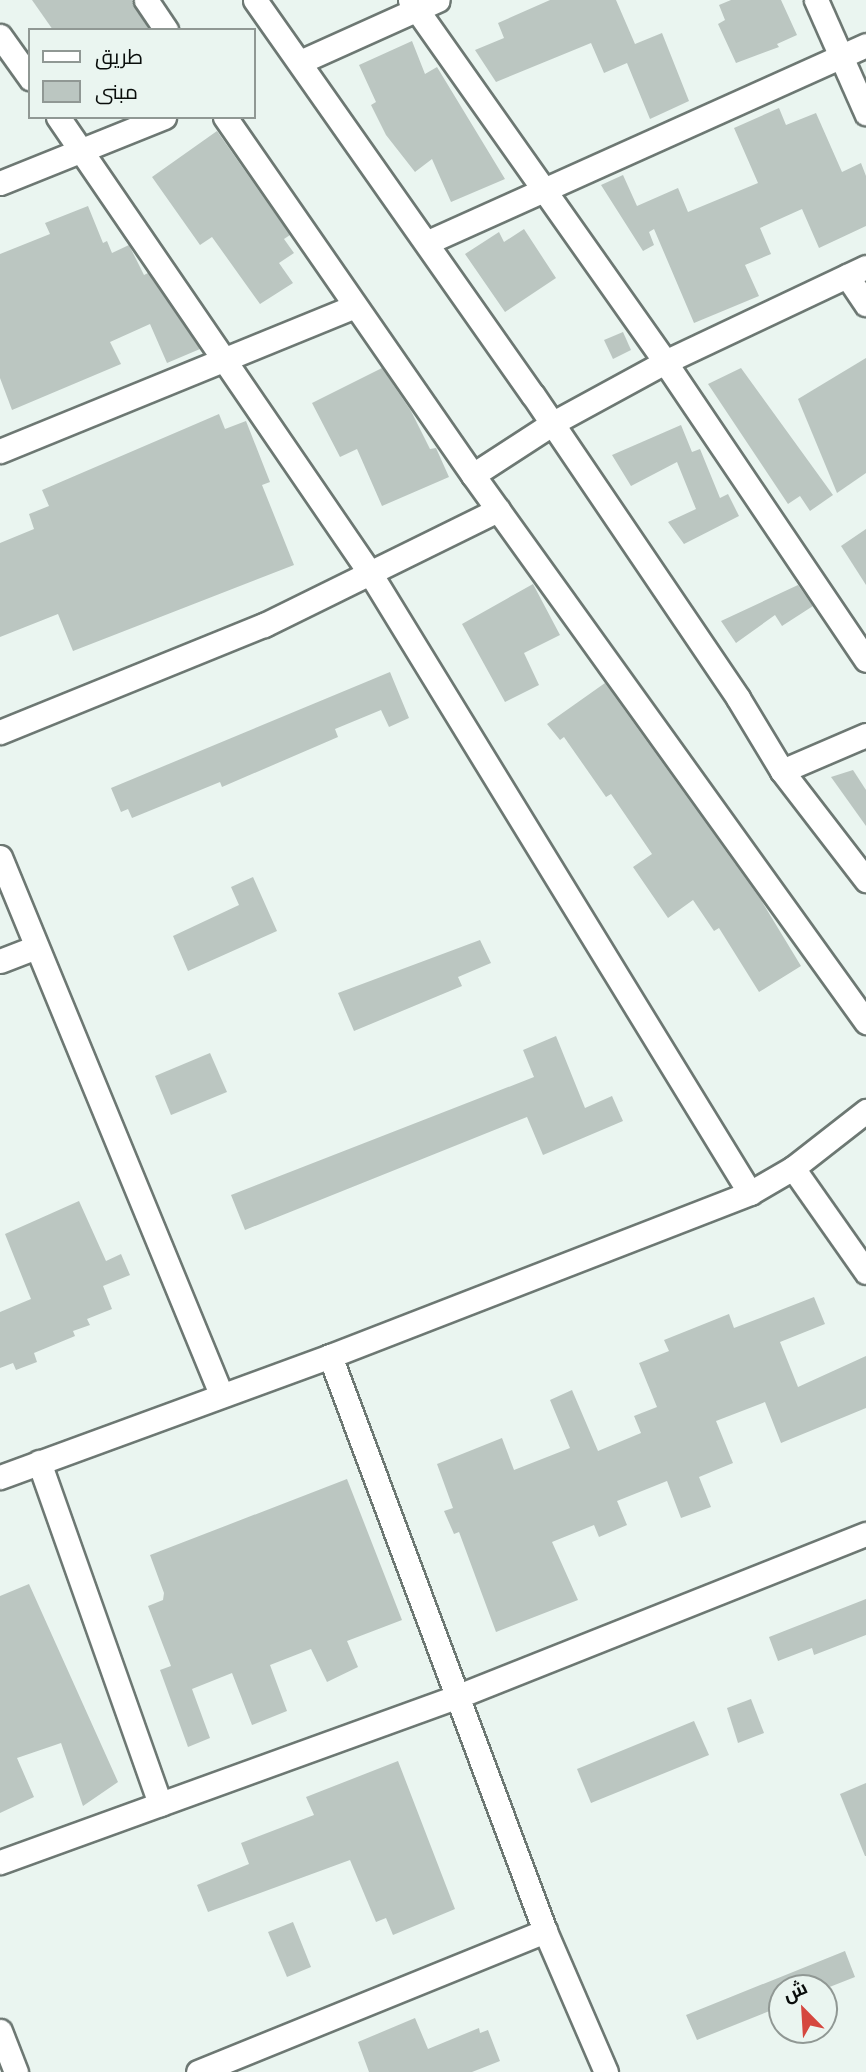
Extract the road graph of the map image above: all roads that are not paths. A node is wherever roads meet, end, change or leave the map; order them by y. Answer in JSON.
{"nodes":[{"id":1,"x":146,"y":0,"type":"edge"},
{"id":2,"x":255,"y":0,"type":"edge"},
{"id":3,"x":438,"y":0,"type":"edge"},
{"id":4,"x":816,"y":0,"type":"edge"},
{"id":5,"x":413,"y":5,"type":"edge"},
{"id":6,"x":165,"y":28,"type":"edge"},
{"id":7,"x":0,"y":36,"type":"edge"},
{"id":8,"x":866,"y":45,"type":"edge"},
{"id":9,"x":839,"y":56,"type":"junction"},
{"id":10,"x":300,"y":62,"type":"junction"},
{"id":11,"x":28,"y":75,"type":"edge"},
{"id":12,"x":866,"y":113,"type":"edge"},
{"id":13,"x":59,"y":119,"type":"edge"},
{"id":14,"x":159,"y":119,"type":"edge"},
{"id":15,"x":226,"y":119,"type":"edge"},
{"id":16,"x":82,"y":151,"type":"junction"},
{"id":17,"x":0,"y":184,"type":"edge"},
{"id":18,"x":542,"y":189,"type":"junction"},
{"id":19,"x":428,"y":242,"type":"junction"},
{"id":20,"x":856,"y":271,"type":"edge"},
{"id":21,"x":866,"y":303,"type":"edge"},
{"id":22,"x":355,"y":306,"type":"junction"},
{"id":23,"x":225,"y":360,"type":"junction"},
{"id":24,"x":665,"y":362,"type":"junction"},
{"id":25,"x":553,"y":423,"type":"junction"},
{"id":26,"x":0,"y":452,"type":"edge"},
{"id":27,"x":473,"y":475,"type":"junction"},
{"id":28,"x":498,"y":510,"type":"junction"},
{"id":29,"x":370,"y":573,"type":"junction"},
{"id":30,"x":866,"y":660,"type":"edge"},
{"id":31,"x":0,"y":732,"type":"edge"},
{"id":32,"x":866,"y":735,"type":"edge"},
{"id":33,"x":782,"y":771,"type":"junction"},
{"id":34,"x":0,"y":858,"type":"edge"},
{"id":35,"x":866,"y":880,"type":"edge"},
{"id":36,"x":34,"y":947,"type":"junction"},
{"id":37,"x":0,"y":961,"type":"edge"},
{"id":38,"x":866,"y":1022,"type":"edge"},
{"id":39,"x":866,"y":1111,"type":"edge"},
{"id":40,"x":793,"y":1168,"type":"junction"},
{"id":41,"x":750,"y":1193,"type":"junction"},
{"id":42,"x":866,"y":1272,"type":"edge"},
{"id":43,"x":330,"y":1356,"type":"junction"},
{"id":44,"x":221,"y":1394,"type":"junction"},
{"id":45,"x":39,"y":1462,"type":"junction"},
{"id":46,"x":0,"y":1477,"type":"edge"},
{"id":47,"x":866,"y":1534,"type":"edge"},
{"id":48,"x":456,"y":1697,"type":"junction"},
{"id":49,"x":160,"y":1804,"type":"junction"},
{"id":50,"x":0,"y":1862,"type":"edge"},
{"id":51,"x":545,"y":1931,"type":"junction"},
{"id":52,"x":0,"y":2031,"type":"edge"},
{"id":53,"x":16,"y":2072,"type":"edge"},
{"id":54,"x":198,"y":2072,"type":"edge"},
{"id":55,"x":606,"y":2072,"type":"edge"}],
"edges":[{"from":1,"to":6,"type":"street"},
{"from":2,"to":10,"type":"street"},
{"from":3,"to":5,"type":"street"},
{"from":4,"to":9,"type":"street"},
{"from":5,"to":10,"type":"street"},
{"from":5,"to":18,"type":"street"},
{"from":7,"to":11,"type":"street"},
{"from":8,"to":9,"type":"street"},
{"from":9,"to":12,"type":"street"},
{"from":9,"to":18,"type":"street"},
{"from":10,"to":19,"type":"street"},
{"from":13,"to":16,"type":"street"},
{"from":14,"to":16,"type":"street"},
{"from":15,"to":22,"type":"street"},
{"from":16,"to":17,"type":"street"},
{"from":16,"to":23,"type":"street"},
{"from":18,"to":19,"type":"street"},
{"from":18,"to":24,"type":"street"},
{"from":19,"to":25,"type":"street"},
{"from":20,"to":21,"type":"street"},
{"from":20,"to":24,"type":"street"},
{"from":22,"to":23,"type":"street"},
{"from":22,"to":27,"type":"street"},
{"from":23,"to":26,"type":"street"},
{"from":23,"to":29,"type":"street"},
{"from":24,"to":25,"type":"street"},
{"from":24,"to":30,"type":"street"},
{"from":25,"to":27,"type":"street"},
{"from":25,"to":33,"type":"street"},
{"from":27,"to":28,"type":"street"},
{"from":28,"to":29,"type":"street"},
{"from":28,"to":38,"type":"street"},
{"from":29,"to":31,"type":"street"},
{"from":29,"to":41,"type":"street"},
{"from":32,"to":33,"type":"street"},
{"from":33,"to":35,"type":"street"},
{"from":34,"to":36,"type":"street"},
{"from":36,"to":37,"type":"street"},
{"from":36,"to":44,"type":"street"},
{"from":39,"to":40,"type":"street"},
{"from":40,"to":41,"type":"street"},
{"from":40,"to":42,"type":"street"},
{"from":41,"to":43,"type":"street"},
{"from":43,"to":44,"type":"street"},
{"from":43,"to":48,"type":"street"},
{"from":44,"to":45,"type":"street"},
{"from":45,"to":46,"type":"street"},
{"from":45,"to":49,"type":"street"},
{"from":47,"to":48,"type":"street"},
{"from":48,"to":49,"type":"street"},
{"from":48,"to":51,"type":"street"},
{"from":49,"to":50,"type":"street"},
{"from":51,"to":54,"type":"street"},
{"from":51,"to":55,"type":"street"},
{"from":52,"to":53,"type":"street"}]}
